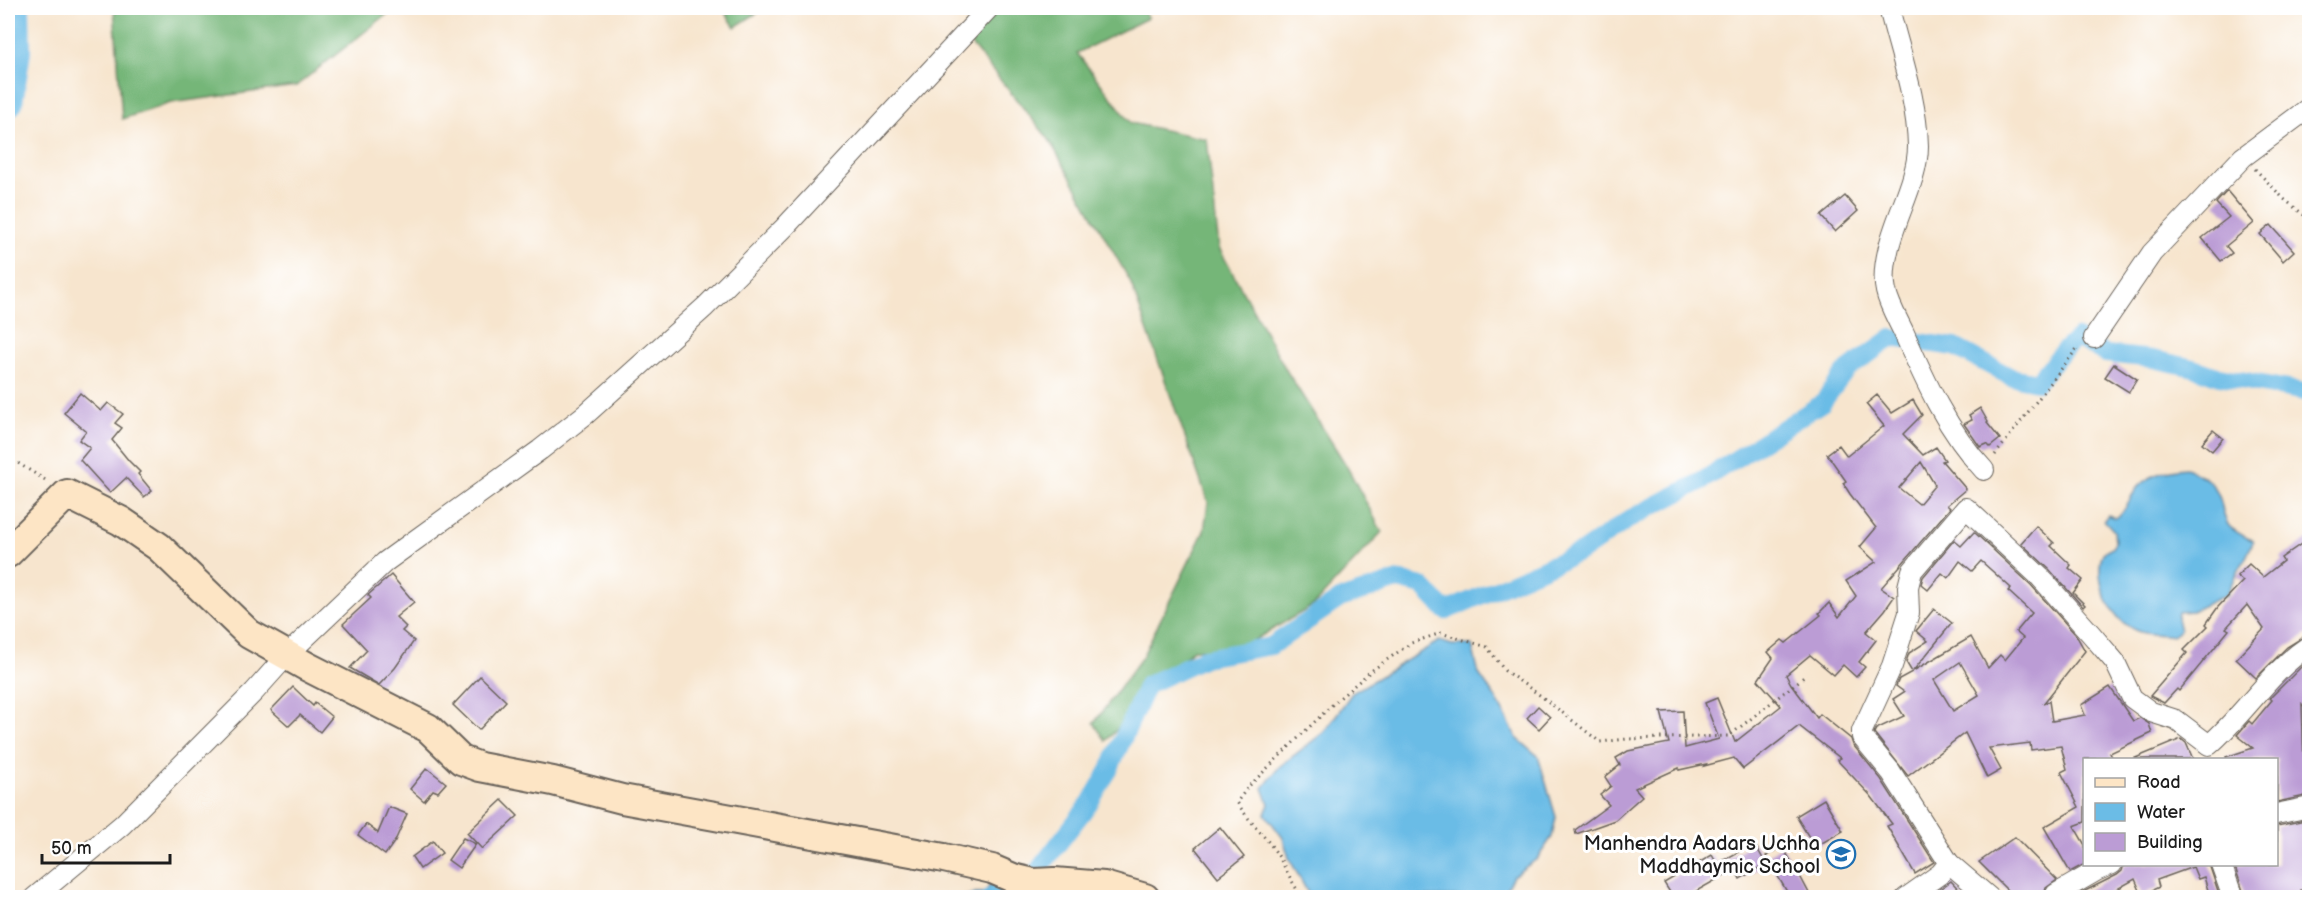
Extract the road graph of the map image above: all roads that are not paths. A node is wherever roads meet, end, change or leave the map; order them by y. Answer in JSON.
{"nodes":[{"id":1,"x":989,"y":8,"type":"edge"},
{"id":2,"x":1889,"y":8,"type":"edge"},
{"id":3,"x":2310,"y":107,"type":"edge"},
{"id":4,"x":2087,"y":341,"type":"road end"},
{"id":5,"x":1984,"y":470,"type":"road end"},
{"id":6,"x":8,"y":553,"type":"edge"},
{"id":7,"x":2310,"y":645,"type":"edge"},
{"id":8,"x":288,"y":654,"type":"junction"},
{"id":9,"x":2310,"y":807,"type":"edge"},
{"id":10,"x":2278,"y":814,"type":"edge"},
{"id":11,"x":1949,"y":863,"type":"junction"},
{"id":12,"x":2108,"y":866,"type":"edge"},
{"id":13,"x":2222,"y":866,"type":"edge"},
{"id":14,"x":34,"y":897,"type":"edge"},
{"id":15,"x":1145,"y":897,"type":"edge"},
{"id":16,"x":1906,"y":897,"type":"edge"},
{"id":17,"x":1990,"y":897,"type":"edge"},
{"id":18,"x":2054,"y":897,"type":"edge"},
{"id":19,"x":2233,"y":897,"type":"edge"}],
"edges":[{"from":1,"to":8,"type":"street"},
{"from":2,"to":5,"type":"street"},
{"from":3,"to":4,"type":"street"},
{"from":6,"to":8,"type":"street"},
{"from":7,"to":11,"type":"street"},
{"from":8,"to":14,"type":"street"},
{"from":8,"to":15,"type":"street"},
{"from":9,"to":10,"type":"street"},
{"from":11,"to":16,"type":"street"},
{"from":11,"to":17,"type":"street"},
{"from":12,"to":18,"type":"street"},
{"from":13,"to":19,"type":"street"}]}
